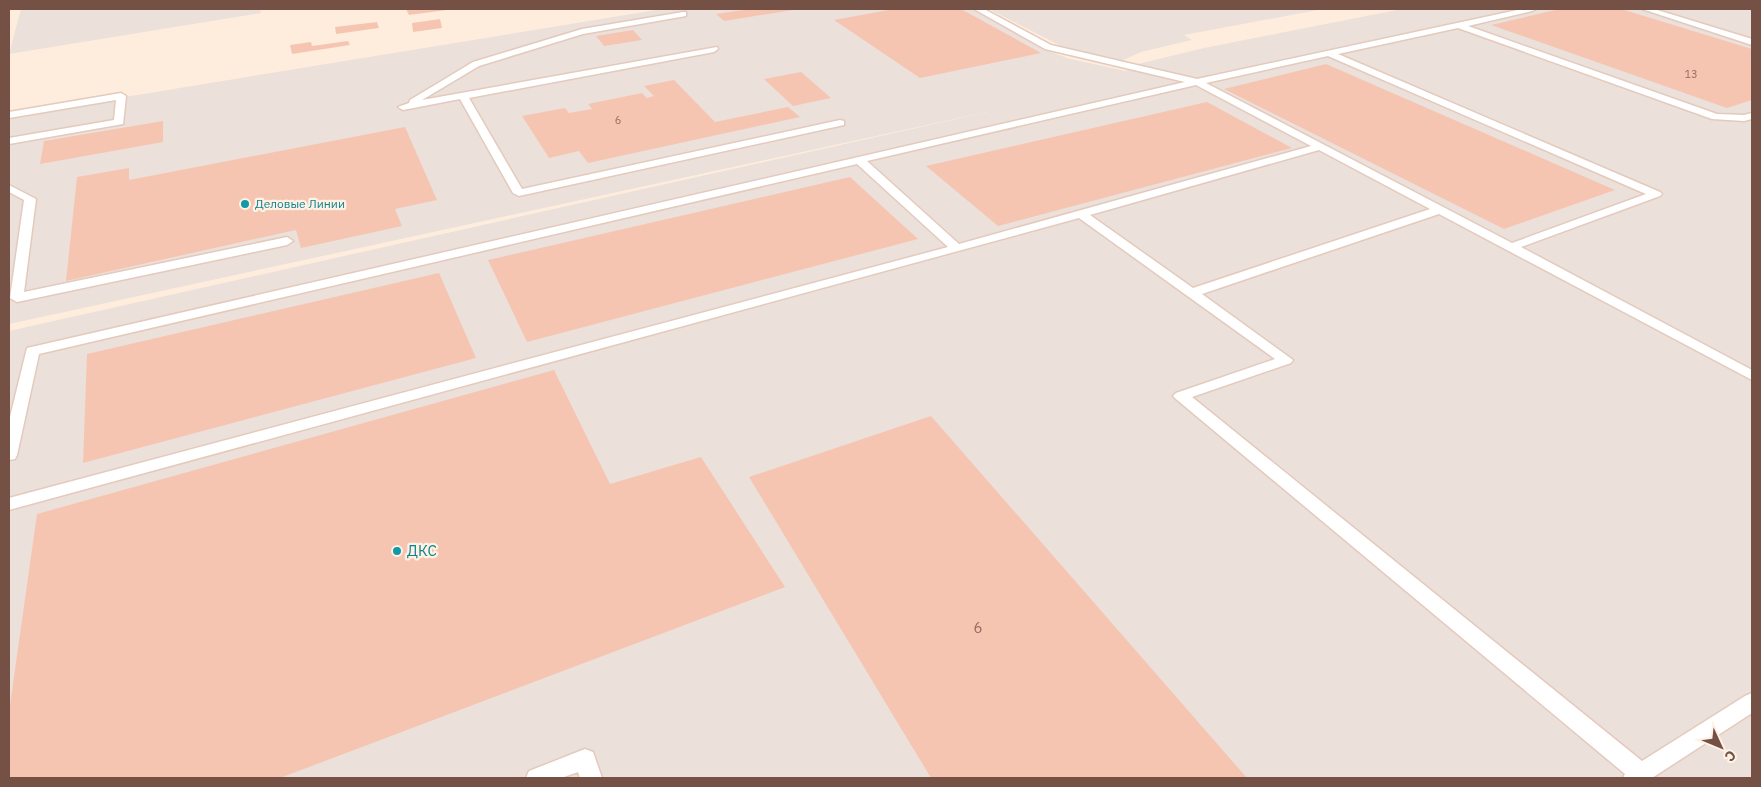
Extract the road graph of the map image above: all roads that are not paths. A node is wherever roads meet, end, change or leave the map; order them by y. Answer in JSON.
{"nodes":[{"id":1,"x":978,"y":9,"type":"edge"},
{"id":2,"x":1532,"y":9,"type":"edge"},
{"id":3,"x":1646,"y":9,"type":"edge"},
{"id":4,"x":683,"y":14,"type":"dead end"},
{"id":5,"x":1458,"y":25,"type":"junction"},
{"id":6,"x":1752,"y":42,"type":"edge"},
{"id":7,"x":714,"y":49,"type":"dead end"},
{"id":8,"x":1328,"y":54,"type":"junction"},
{"id":9,"x":1197,"y":82,"type":"junction"},
{"id":10,"x":464,"y":96,"type":"junction"},
{"id":11,"x":9,"y":115,"type":"edge"},
{"id":12,"x":1752,"y":116,"type":"edge"},
{"id":13,"x":840,"y":123,"type":"dead end"},
{"id":14,"x":9,"y":141,"type":"edge"},
{"id":15,"x":1320,"y":147,"type":"junction"},
{"id":16,"x":859,"y":160,"type":"junction"},
{"id":17,"x":9,"y":188,"type":"edge"},
{"id":18,"x":1440,"y":210,"type":"junction"},
{"id":19,"x":1081,"y":214,"type":"junction"},
{"id":20,"x":287,"y":241,"type":"dead end"},
{"id":21,"x":1511,"y":247,"type":"junction"},
{"id":22,"x":957,"y":248,"type":"junction"},
{"id":23,"x":1191,"y":292,"type":"junction"},
{"id":24,"x":1752,"y":376,"type":"edge"},
{"id":25,"x":9,"y":455,"type":"edge"},
{"id":26,"x":9,"y":504,"type":"edge"},
{"id":27,"x":1752,"y":702,"type":"edge"},
{"id":28,"x":1637,"y":776,"type":"edge"},
{"id":29,"x":537,"y":778,"type":"edge"},
{"id":30,"x":591,"y":778,"type":"edge"}],
"edges":[{"from":1,"to":9,"type":"lane"},
{"from":2,"to":5,"type":"lane"},
{"from":3,"to":6,"type":"lane"},
{"from":4,"to":10,"type":"lane"},
{"from":5,"to":8,"type":"lane"},
{"from":5,"to":12,"type":"lane"},
{"from":7,"to":10,"type":"lane"},
{"from":8,"to":9,"type":"lane"},
{"from":8,"to":21,"type":"lane"},
{"from":9,"to":15,"type":"lane"},
{"from":9,"to":16,"type":"lane"},
{"from":10,"to":13,"type":"lane"},
{"from":11,"to":14,"type":"lane"},
{"from":15,"to":18,"type":"lane"},
{"from":15,"to":19,"type":"lane"},
{"from":16,"to":22,"type":"lane"},
{"from":16,"to":25,"type":"lane"},
{"from":17,"to":20,"type":"lane"},
{"from":18,"to":21,"type":"lane"},
{"from":18,"to":23,"type":"lane"},
{"from":19,"to":22,"type":"lane"},
{"from":19,"to":23,"type":"lane"},
{"from":21,"to":24,"type":"lane"},
{"from":22,"to":26,"type":"lane"},
{"from":23,"to":28,"type":"lane"},
{"from":27,"to":28,"type":"lane"},
{"from":29,"to":30,"type":"lane"}]}
